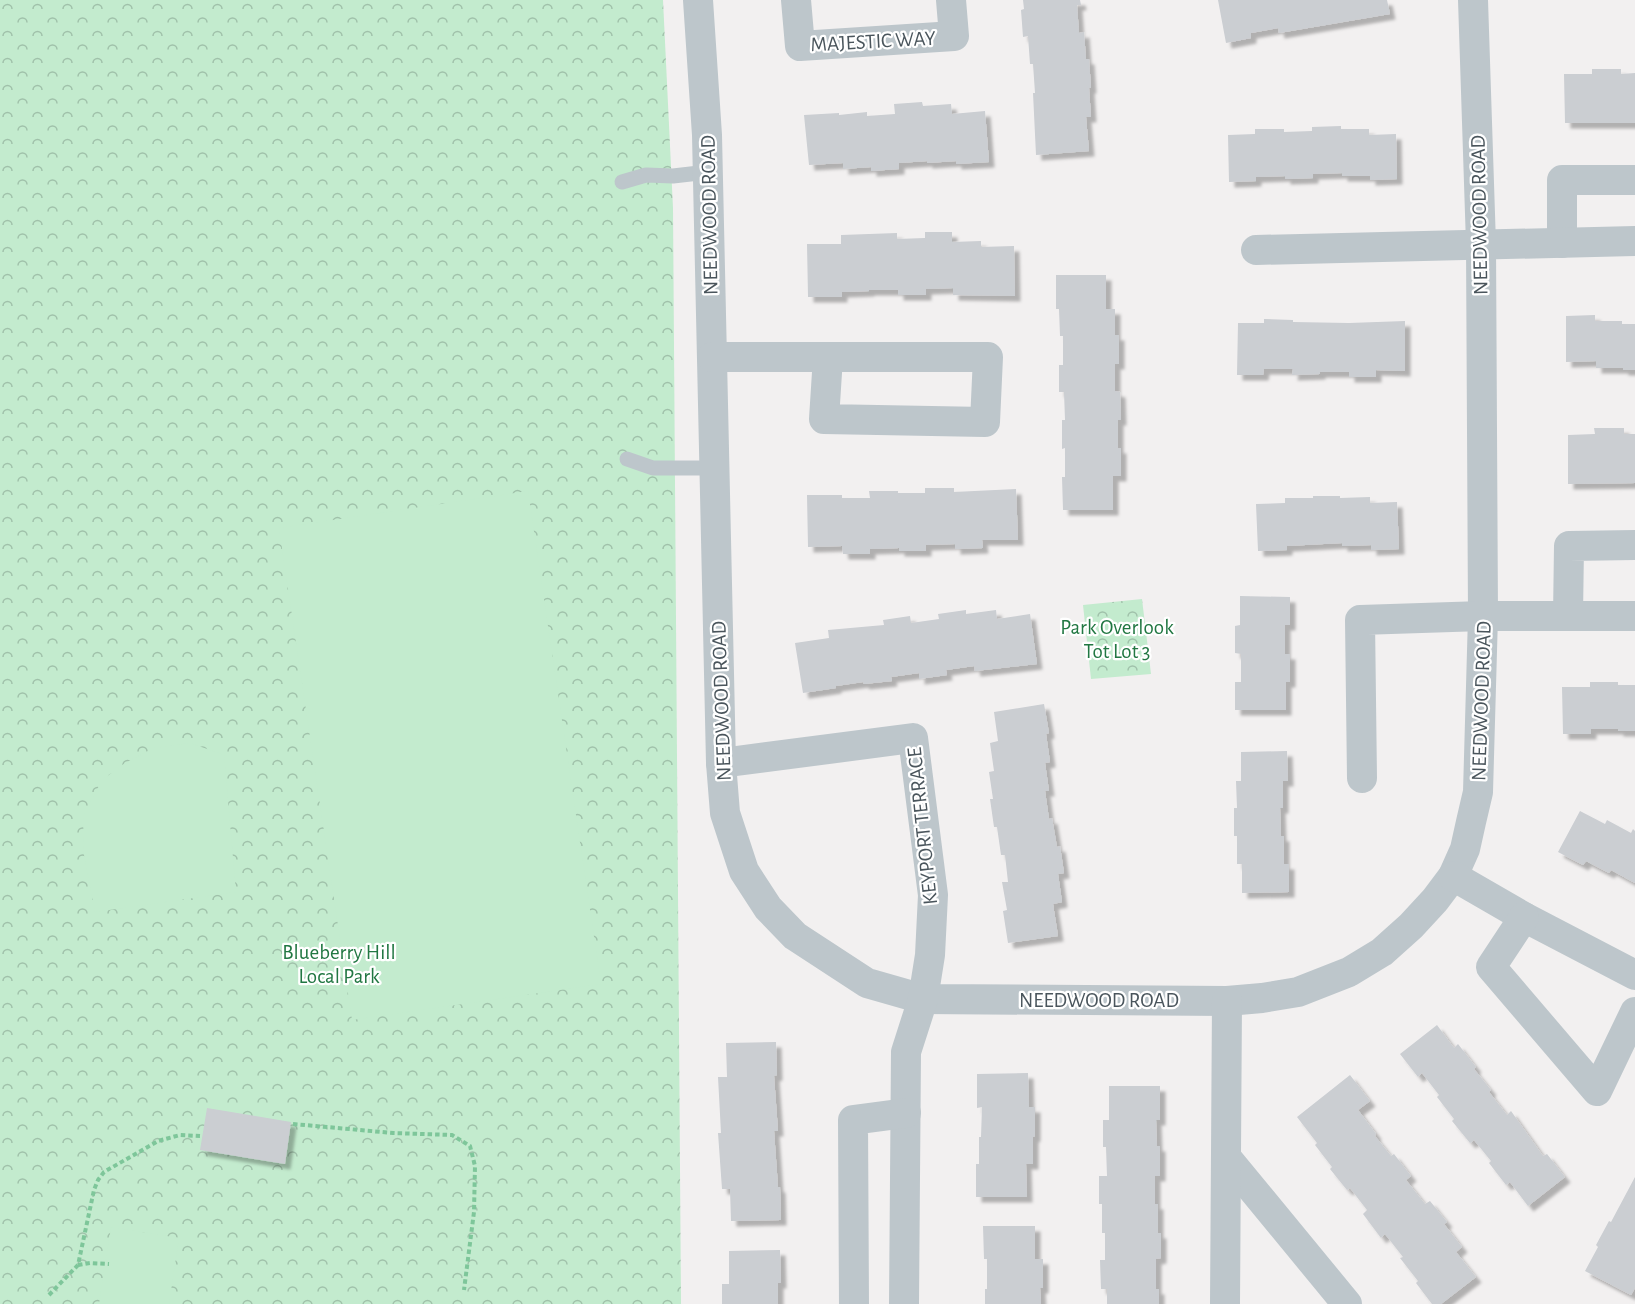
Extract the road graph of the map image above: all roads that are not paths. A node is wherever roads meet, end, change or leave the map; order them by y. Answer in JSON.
{"nodes":[{"id":1,"x":698,"y":0,"type":"edge"},
{"id":2,"x":796,"y":0,"type":"edge"},
{"id":3,"x":951,"y":0,"type":"edge"},
{"id":4,"x":1473,"y":0,"type":"edge"},
{"id":5,"x":708,"y":172,"type":"junction"},
{"id":6,"x":1635,"y":180,"type":"edge"},
{"id":7,"x":622,"y":182,"type":"dead end"},
{"id":8,"x":1635,"y":241,"type":"edge"},
{"id":9,"x":1562,"y":243,"type":"junction"},
{"id":10,"x":1481,"y":244,"type":"junction"},
{"id":11,"x":1256,"y":250,"type":"dead end"},
{"id":12,"x":712,"y":357,"type":"junction"},
{"id":13,"x":828,"y":357,"type":"junction"},
{"id":14,"x":627,"y":459,"type":"dead end"},
{"id":15,"x":714,"y":468,"type":"junction"},
{"id":16,"x":1635,"y":545,"type":"edge"},
{"id":17,"x":1483,"y":616,"type":"junction"},
{"id":18,"x":1568,"y":616,"type":"junction"},
{"id":19,"x":1635,"y":616,"type":"edge"},
{"id":20,"x":721,"y":763,"type":"junction"},
{"id":21,"x":1362,"y":778,"type":"dead end"},
{"id":22,"x":1452,"y":876,"type":"junction"},
{"id":23,"x":1524,"y":917,"type":"junction"},
{"id":24,"x":1635,"y":975,"type":"edge"},
{"id":25,"x":923,"y":999,"type":"junction"},
{"id":26,"x":1227,"y":1001,"type":"junction"},
{"id":27,"x":1635,"y":1012,"type":"edge"},
{"id":28,"x":906,"y":1113,"type":"junction"},
{"id":29,"x":1226,"y":1157,"type":"junction"},
{"id":30,"x":854,"y":1304,"type":"edge"},
{"id":31,"x":904,"y":1304,"type":"edge"},
{"id":32,"x":1225,"y":1304,"type":"edge"},
{"id":33,"x":1347,"y":1304,"type":"edge"}],
"edges":[{"from":1,"to":5,"type":"street","name":"NEEDWOOD ROAD"},
{"from":2,"to":3,"type":"street","name":"MAJESTIC WAY"},
{"from":4,"to":10,"type":"street","name":"NEEDWOOD ROAD"},
{"from":5,"to":7,"type":"lane"},
{"from":5,"to":12,"type":"street","name":"NEEDWOOD ROAD"},
{"from":6,"to":9,"type":"street"},
{"from":8,"to":9,"type":"street"},
{"from":9,"to":10,"type":"street"},
{"from":10,"to":11,"type":"street"},
{"from":10,"to":17,"type":"street","name":"NEEDWOOD ROAD"},
{"from":12,"to":13,"type":"street"},
{"from":12,"to":15,"type":"street","name":"NEEDWOOD ROAD"},
{"from":13,"to":13,"type":"street"},
{"from":14,"to":15,"type":"lane"},
{"from":15,"to":20,"type":"street","name":"NEEDWOOD ROAD"},
{"from":16,"to":18,"type":"street"},
{"from":17,"to":18,"type":"street"},
{"from":17,"to":21,"type":"street"},
{"from":17,"to":22,"type":"street","name":"NEEDWOOD ROAD"},
{"from":18,"to":19,"type":"street"},
{"from":20,"to":25,"type":"street","name":"NEEDWOOD ROAD"},
{"from":20,"to":25,"type":"street","name":"KEYPORT TERRACE"},
{"from":22,"to":23,"type":"street"},
{"from":22,"to":26,"type":"street","name":"NEEDWOOD ROAD"},
{"from":23,"to":24,"type":"street"},
{"from":23,"to":27,"type":"street"},
{"from":25,"to":26,"type":"street","name":"NEEDWOOD ROAD"},
{"from":25,"to":28,"type":"street"},
{"from":26,"to":29,"type":"street"},
{"from":28,"to":30,"type":"street"},
{"from":28,"to":31,"type":"street"},
{"from":29,"to":32,"type":"street"},
{"from":29,"to":33,"type":"street"}]}
